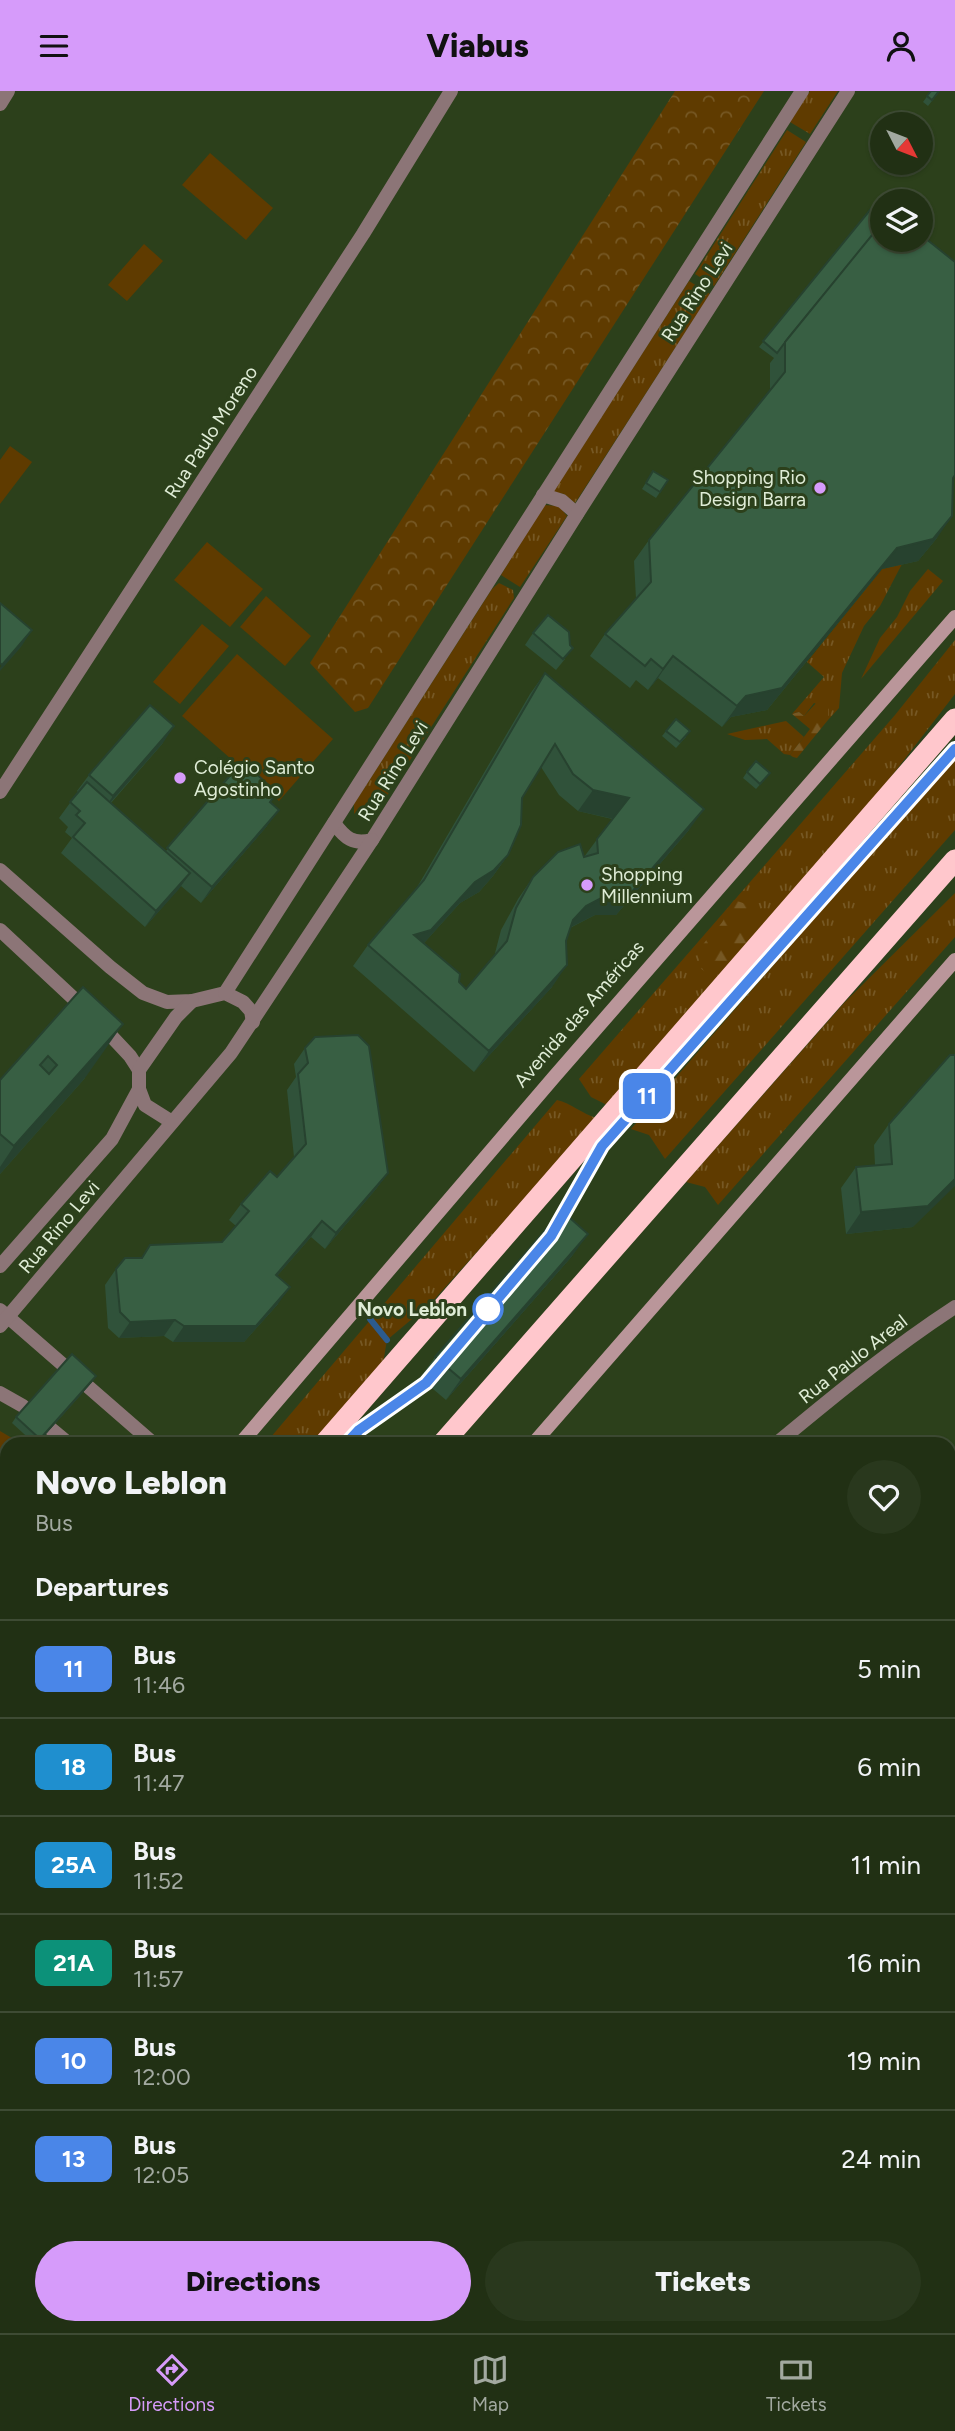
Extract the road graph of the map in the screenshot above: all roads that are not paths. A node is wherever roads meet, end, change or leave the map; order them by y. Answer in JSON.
{"nodes":[{"id":1,"x":8,"y":91,"type":"edge"},
{"id":2,"x":451,"y":91,"type":"edge"},
{"id":3,"x":802,"y":91,"type":"edge"},
{"id":4,"x":848,"y":91,"type":"edge"},
{"id":5,"x":0,"y":104,"type":"edge"},
{"id":6,"x":543,"y":495,"type":"junction"},
{"id":7,"x":577,"y":514,"type":"junction"},
{"id":8,"x":955,"y":617,"type":"edge"},
{"id":9,"x":955,"y":719,"type":"edge"},
{"id":10,"x":0,"y":792,"type":"edge"},
{"id":11,"x":334,"y":823,"type":"junction"},
{"id":12,"x":372,"y":840,"type":"junction"},
{"id":13,"x":955,"y":860,"type":"edge"},
{"id":14,"x":0,"y":870,"type":"edge"},
{"id":15,"x":0,"y":930,"type":"edge"},
{"id":16,"x":955,"y":960,"type":"edge"},
{"id":17,"x":226,"y":993,"type":"junction"},
{"id":18,"x":192,"y":1001,"type":"junction"},
{"id":19,"x":253,"y":1022,"type":"junction"},
{"id":20,"x":139,"y":1070,"type":"junction"},
{"id":21,"x":139,"y":1089,"type":"junction"},
{"id":22,"x":172,"y":1122,"type":"junction"},
{"id":23,"x":0,"y":1266,"type":"edge"},
{"id":24,"x":955,"y":1307,"type":"edge"},
{"id":25,"x":3,"y":1318,"type":"edge"},
{"id":26,"x":0,"y":1393,"type":"edge"},
{"id":27,"x":23,"y":1406,"type":"edge"},
{"id":28,"x":51,"y":1429,"type":"edge"},
{"id":29,"x":61,"y":1437,"type":"edge"},
{"id":30,"x":146,"y":1437,"type":"edge"},
{"id":31,"x":246,"y":1437,"type":"edge"},
{"id":32,"x":330,"y":1437,"type":"edge"},
{"id":33,"x":448,"y":1437,"type":"edge"},
{"id":34,"x":539,"y":1437,"type":"edge"},
{"id":35,"x":784,"y":1437,"type":"edge"}],
"edges":[{"from":1,"to":5,"type":"street"},
{"from":2,"to":10,"type":"street","name":"Rua Paulo Moreno"},
{"from":3,"to":6,"type":"street","name":"Rua Rino Levi"},
{"from":4,"to":7,"type":"street","name":"Rua Rino Levi"},
{"from":6,"to":7,"type":"street"},
{"from":6,"to":11,"type":"street","name":"Rua Rino Levi"},
{"from":7,"to":12,"type":"street","name":"Rua Rino Levi"},
{"from":8,"to":31,"type":"main road","name":"Avenida das Américas"},
{"from":9,"to":32,"type":"highway"},
{"from":11,"to":12,"type":"street","name":"Rua Rino Levi"},
{"from":11,"to":17,"type":"street"},
{"from":12,"to":19,"type":"street","name":"Rua Rino Levi"},
{"from":13,"to":33,"type":"highway"},
{"from":14,"to":18,"type":"street"},
{"from":15,"to":20,"type":"street"},
{"from":16,"to":34,"type":"main road"},
{"from":17,"to":18,"type":"street"},
{"from":17,"to":19,"type":"street"},
{"from":18,"to":20,"type":"street"},
{"from":19,"to":22,"type":"street","name":"Rua Rino Levi"},
{"from":20,"to":21,"type":"street","name":"Rua Rino Levi"},
{"from":21,"to":22,"type":"street"},
{"from":21,"to":23,"type":"street","name":"Rua Rino Levi"},
{"from":22,"to":25,"type":"street","name":"Rua Rino Levi"},
{"from":24,"to":35,"type":"street","name":"Rua Paulo Areal"},
{"from":25,"to":30,"type":"street"},
{"from":26,"to":27,"type":"street"},
{"from":28,"to":29,"type":"street"}]}
